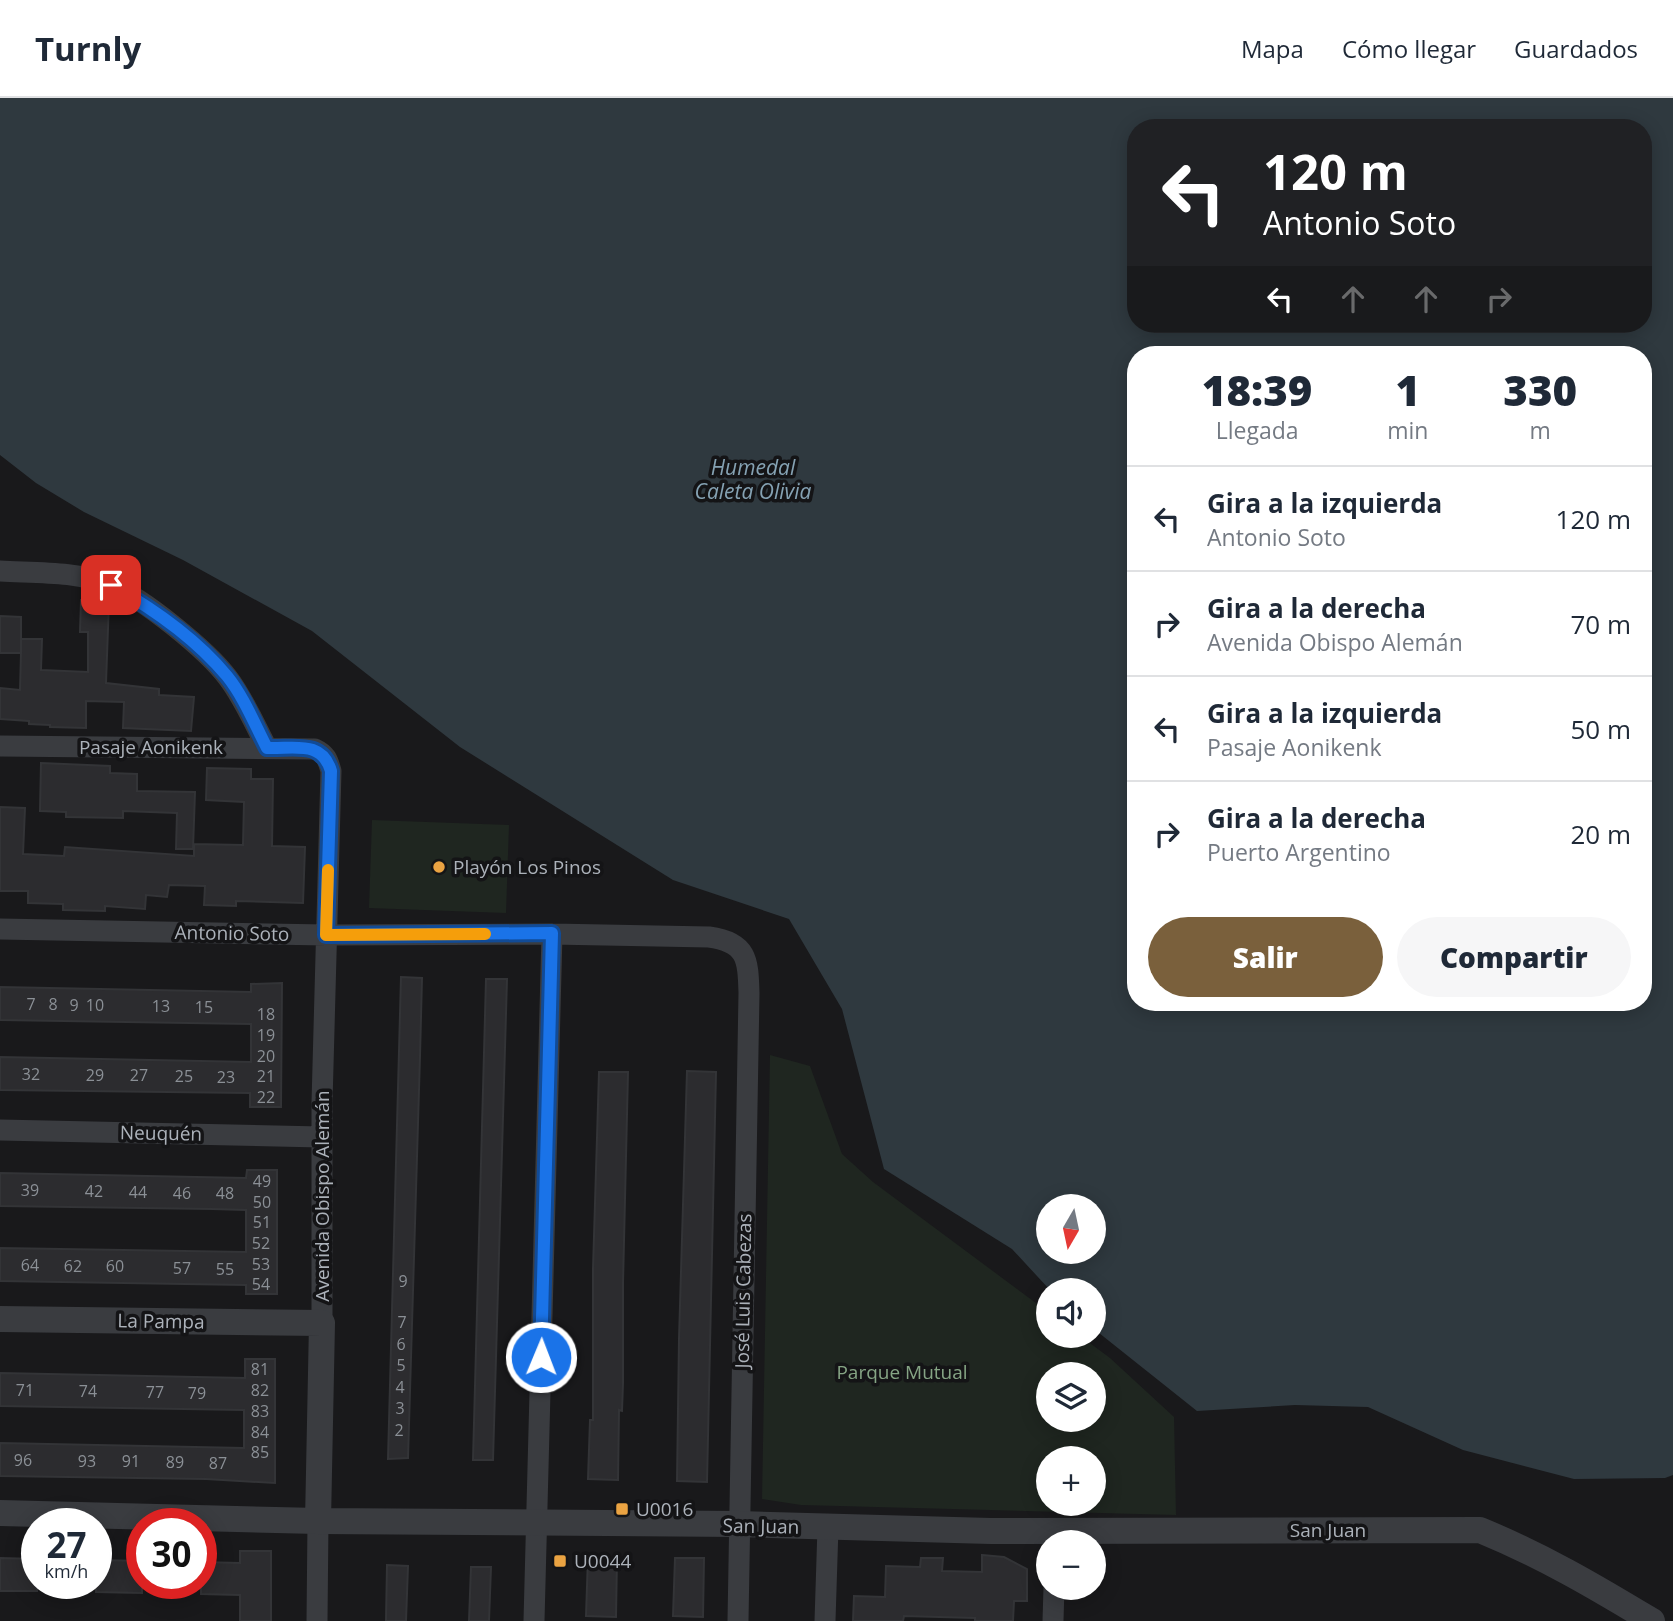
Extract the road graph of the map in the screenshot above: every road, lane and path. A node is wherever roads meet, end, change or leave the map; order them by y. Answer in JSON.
{"nodes":[{"id":1,"x":0,"y":571,"type":"edge"},
{"id":2,"x":0,"y":746,"type":"edge"},
{"id":3,"x":267,"y":748,"type":"junction"},
{"id":4,"x":331,"y":771,"type":"joint"},
{"id":5,"x":0,"y":929,"type":"edge"},
{"id":6,"x":552,"y":933,"type":"junction"},
{"id":7,"x":326,"y":935,"type":"junction"},
{"id":8,"x":748,"y":962,"type":"joint"},
{"id":9,"x":0,"y":1130,"type":"edge"},
{"id":10,"x":321,"y":1137,"type":"junction"},
{"id":11,"x":0,"y":1319,"type":"edge"},
{"id":12,"x":322,"y":1323,"type":"junction"},
{"id":13,"x":0,"y":1513,"type":"edge"},
{"id":14,"x":318,"y":1521,"type":"junction"},
{"id":15,"x":537,"y":1524,"type":"junction"},
{"id":16,"x":739,"y":1524,"type":"junction"},
{"id":17,"x":828,"y":1527,"type":"junction"},
{"id":18,"x":1036,"y":1535,"type":"edge"},
{"id":19,"x":1106,"y":1535,"type":"edge"},
{"id":20,"x":1054,"y":1600,"type":"edge"},
{"id":21,"x":317,"y":1621,"type":"edge"},
{"id":22,"x":534,"y":1621,"type":"edge"},
{"id":23,"x":738,"y":1621,"type":"edge"},
{"id":24,"x":825,"y":1621,"type":"edge"},
{"id":25,"x":1053,"y":1621,"type":"edge"},
{"id":26,"x":1652,"y":1621,"type":"edge"}],
"edges":[{"from":1,"to":3,"type":"street"},
{"from":2,"to":3,"type":"street","name":"Pasaje Aonikenk"},
{"from":3,"to":4,"type":"street","name":"Pasaje Aonikenk"},
{"from":4,"to":7,"type":"street","name":"Avenida Obispo Alemán"},
{"from":5,"to":7,"type":"street","name":"Antonio Soto"},
{"from":6,"to":7,"type":"street","name":"Antonio Soto"},
{"from":6,"to":8,"type":"street","name":"Antonio Soto"},
{"from":6,"to":15,"type":"street"},
{"from":7,"to":10,"type":"street","name":"Avenida Obispo Alemán"},
{"from":8,"to":16,"type":"street","name":"José Luis Cabezas"},
{"from":9,"to":10,"type":"street","name":"Neuquén"},
{"from":10,"to":12,"type":"street","name":"Avenida Obispo Alemán"},
{"from":11,"to":12,"type":"street","name":"La Pampa"},
{"from":12,"to":14,"type":"street","name":"Avenida Obispo Alemán"},
{"from":13,"to":14,"type":"street","name":"San Juan"},
{"from":14,"to":15,"type":"street","name":"San Juan"},
{"from":14,"to":21,"type":"street","name":"Avenida Obispo Alemán"},
{"from":15,"to":16,"type":"street","name":"San Juan"},
{"from":15,"to":22,"type":"street"},
{"from":16,"to":17,"type":"street","name":"San Juan"},
{"from":16,"to":23,"type":"street","name":"José Luis Cabezas"},
{"from":17,"to":18,"type":"street","name":"San Juan"},
{"from":17,"to":24,"type":"street"},
{"from":19,"to":26,"type":"street","name":"San Juan"},
{"from":20,"to":25,"type":"street"}]}
